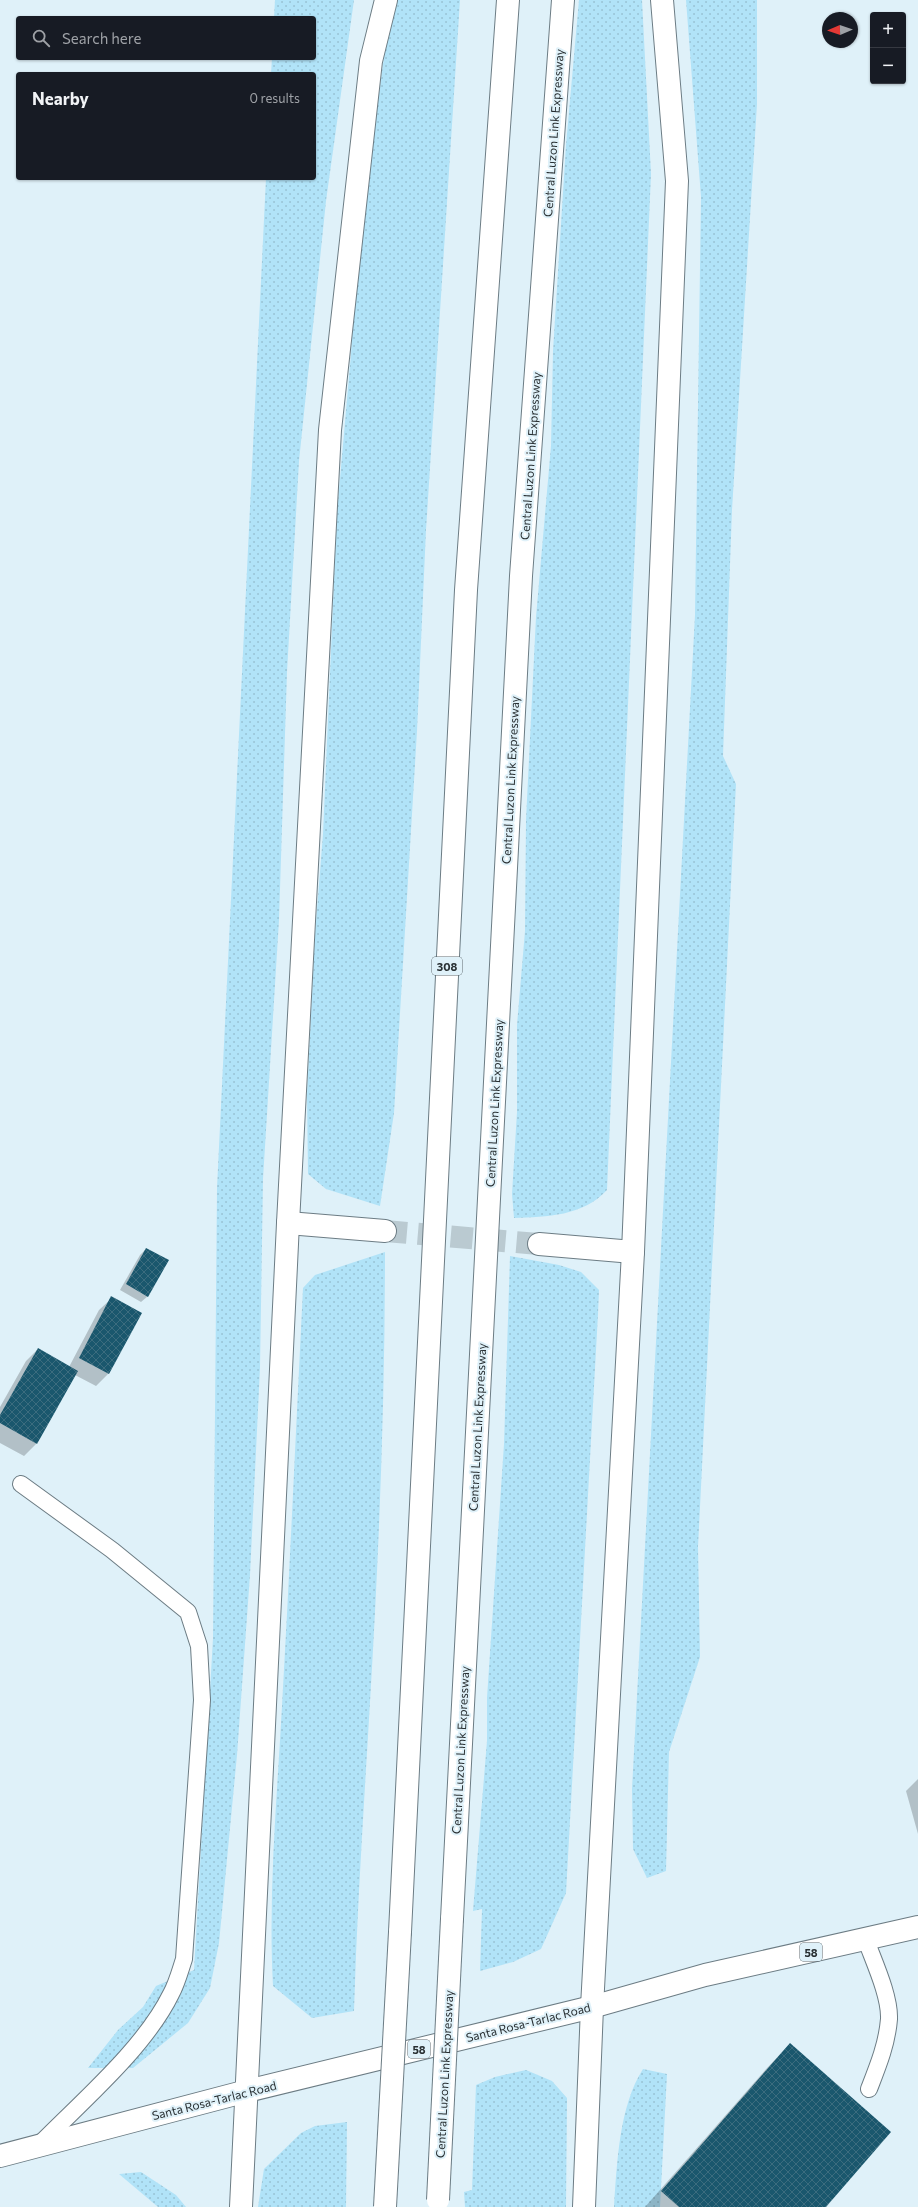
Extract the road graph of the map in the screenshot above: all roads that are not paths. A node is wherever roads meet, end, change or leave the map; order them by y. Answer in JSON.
{"nodes":[{"id":1,"x":386,"y":0,"type":"edge"},
{"id":2,"x":508,"y":0,"type":"edge"},
{"id":3,"x":563,"y":0,"type":"edge"},
{"id":4,"x":662,"y":0,"type":"edge"},
{"id":5,"x":288,"y":1223,"type":"junction"},
{"id":6,"x":385,"y":1231,"type":"tunnel mouth"},
{"id":7,"x":539,"y":1244,"type":"tunnel mouth"},
{"id":8,"x":633,"y":1252,"type":"junction"},
{"id":9,"x":21,"y":1484,"type":"dead end"},
{"id":10,"x":918,"y":1927,"type":"edge"},
{"id":11,"x":866,"y":1940,"type":"junction"},
{"id":12,"x":592,"y":2007,"type":"junction"},
{"id":13,"x":869,"y":2090,"type":"dead end"},
{"id":14,"x":246,"y":2091,"type":"junction"},
{"id":15,"x":38,"y":2146,"type":"junction"},
{"id":16,"x":0,"y":2156,"type":"edge"},
{"id":17,"x":438,"y":2204,"type":"edge"},
{"id":18,"x":241,"y":2207,"type":"edge"},
{"id":19,"x":385,"y":2207,"type":"edge"},
{"id":20,"x":584,"y":2207,"type":"edge"}],
"edges":[{"from":1,"to":5,"type":"highway"},
{"from":2,"to":19,"type":"highway","number":"308","bridge":true},
{"from":3,"to":17,"type":"highway","name":"Central Luzon Link Expressway","bridge":true},
{"from":4,"to":8,"type":"highway"},
{"from":5,"to":6,"type":"highway"},
{"from":5,"to":14,"type":"highway"},
{"from":7,"to":8,"type":"highway"},
{"from":8,"to":12,"type":"highway"},
{"from":9,"to":15,"type":"lane"},
{"from":10,"to":11,"type":"highway","name":"Santa Rosa-Tarlac Road","number":"58"},
{"from":11,"to":12,"type":"highway","name":"Santa Rosa-Tarlac Road","number":"58"},
{"from":11,"to":13,"type":"lane"},
{"from":12,"to":14,"type":"highway","name":"Santa Rosa-Tarlac Road","number":"58"},
{"from":12,"to":20,"type":"highway"},
{"from":14,"to":15,"type":"highway","name":"Santa Rosa-Tarlac Road","number":"58"},
{"from":14,"to":18,"type":"highway"},
{"from":15,"to":16,"type":"highway","name":"Santa Rosa-Tarlac Road","number":"58"}]}
